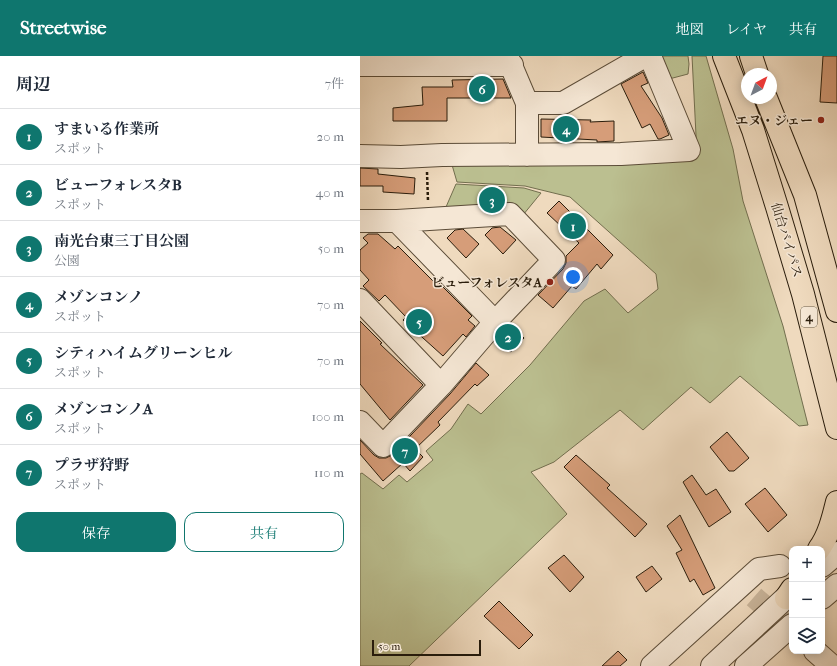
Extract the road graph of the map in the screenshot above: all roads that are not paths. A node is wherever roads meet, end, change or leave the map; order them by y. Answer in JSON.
{"nodes":[{"id":1,"x":645,"y":56,"type":"edge"},
{"id":2,"x":650,"y":56,"type":"edge"},
{"id":3,"x":724,"y":56,"type":"edge"},
{"id":4,"x":750,"y":56,"type":"edge"},
{"id":5,"x":510,"y":61,"type":"edge"},
{"id":6,"x":360,"y":65,"type":"edge"},
{"id":7,"x":755,"y":68,"type":"edge"},
{"id":8,"x":527,"y":103,"type":"junction"},
{"id":9,"x":768,"y":104,"type":"edge"},
{"id":10,"x":528,"y":155,"type":"junction"},
{"id":11,"x":360,"y":156,"type":"edge"},
{"id":12,"x":360,"y":221,"type":"edge"},
{"id":13,"x":397,"y":221,"type":"junction"},
{"id":14,"x":360,"y":300,"type":"edge"},
{"id":15,"x":837,"y":311,"type":"edge"},
{"id":16,"x":495,"y":322,"type":"junction"},
{"id":17,"x":441,"y":385,"type":"junction"},
{"id":18,"x":360,"y":422,"type":"edge"},
{"id":19,"x":837,"y":428,"type":"edge"},
{"id":20,"x":837,"y":502,"type":"edge"},
{"id":21,"x":821,"y":546,"type":"edge"},
{"id":22,"x":837,"y":553,"type":"edge"},
{"id":23,"x":825,"y":563,"type":"edge"},
{"id":24,"x":780,"y":566,"type":"dead end"},
{"id":25,"x":837,"y":585,"type":"edge"},
{"id":26,"x":789,"y":594,"type":"edge"},
{"id":27,"x":825,"y":595,"type":"edge"},
{"id":28,"x":825,"y":605,"type":"edge"},
{"id":29,"x":837,"y":605,"type":"edge"},
{"id":30,"x":789,"y":628,"type":"edge"},
{"id":31,"x":818,"y":654,"type":"edge"},
{"id":32,"x":652,"y":666,"type":"edge"},
{"id":33,"x":712,"y":666,"type":"edge"},
{"id":34,"x":746,"y":666,"type":"edge"},
{"id":35,"x":832,"y":666,"type":"edge"}],
"edges":[{"from":1,"to":8,"type":"street"},
{"from":2,"to":10,"type":"street"},
{"from":3,"to":19,"type":"highway","name":"仙台バイパス","number":"4"},
{"from":4,"to":7,"type":"highway"},
{"from":5,"to":6,"type":"street"},
{"from":5,"to":8,"type":"street"},
{"from":8,"to":10,"type":"street"},
{"from":9,"to":15,"type":"highway","number":"4"},
{"from":10,"to":11,"type":"street"},
{"from":12,"to":13,"type":"street"},
{"from":13,"to":16,"type":"street"},
{"from":13,"to":16,"type":"street"},
{"from":14,"to":17,"type":"street"},
{"from":16,"to":17,"type":"street"},
{"from":17,"to":18,"type":"street"},
{"from":20,"to":21,"type":"highway"},
{"from":22,"to":23,"type":"street"},
{"from":24,"to":32,"type":"street"},
{"from":25,"to":27,"type":"street"},
{"from":26,"to":33,"type":"street"},
{"from":28,"to":29,"type":"street"},
{"from":30,"to":34,"type":"street"},
{"from":31,"to":35,"type":"street"}]}
